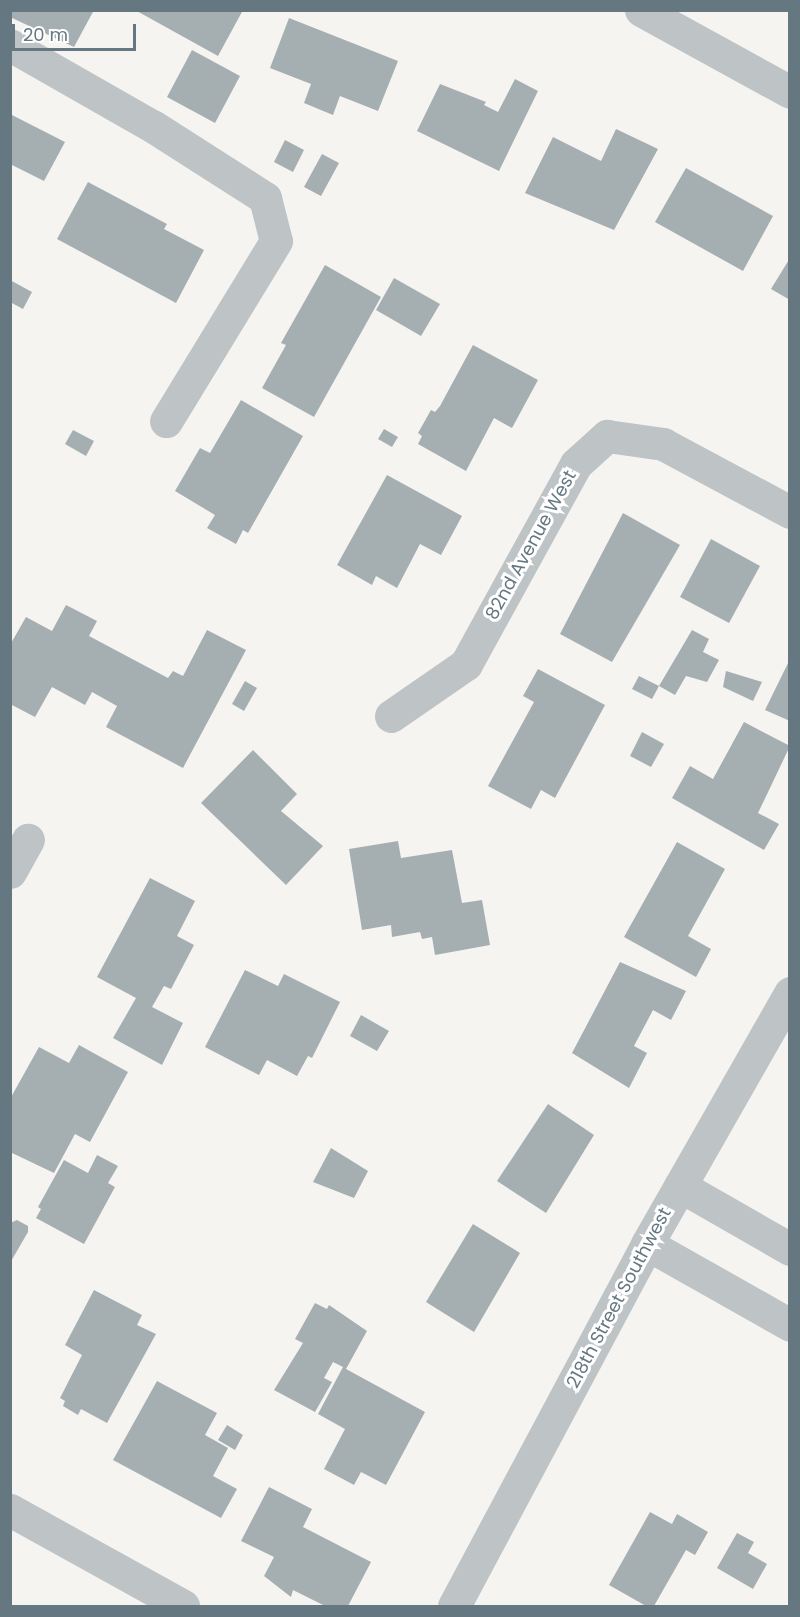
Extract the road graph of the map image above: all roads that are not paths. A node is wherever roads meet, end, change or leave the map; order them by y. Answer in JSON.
{"nodes":[{"id":1,"x":641,"y":10,"type":"edge"},
{"id":2,"x":10,"y":45,"type":"edge"},
{"id":3,"x":789,"y":92,"type":"edge"},
{"id":4,"x":165,"y":421,"type":"dead end"},
{"id":5,"x":789,"y":512,"type":"edge"},
{"id":6,"x":391,"y":716,"type":"dead end"},
{"id":7,"x":28,"y":840,"type":"dead end"},
{"id":8,"x":10,"y":872,"type":"edge"},
{"id":9,"x":789,"y":993,"type":"edge"},
{"id":10,"x":680,"y":1186,"type":"junction"},
{"id":11,"x":647,"y":1244,"type":"junction"},
{"id":12,"x":789,"y":1249,"type":"edge"},
{"id":13,"x":789,"y":1325,"type":"edge"},
{"id":14,"x":10,"y":1510,"type":"edge"},
{"id":15,"x":183,"y":1606,"type":"edge"},
{"id":16,"x":454,"y":1606,"type":"edge"}],
"edges":[{"from":1,"to":3,"type":"street"},
{"from":2,"to":4,"type":"street"},
{"from":5,"to":6,"type":"street","name":"82nd Avenue West"},
{"from":7,"to":8,"type":"street"},
{"from":9,"to":10,"type":"street","name":"218th Street Southwest"},
{"from":10,"to":11,"type":"street","name":"218th Street Southwest"},
{"from":10,"to":12,"type":"street"},
{"from":11,"to":13,"type":"street"},
{"from":11,"to":16,"type":"street","name":"218th Street Southwest"},
{"from":14,"to":15,"type":"street"}]}
